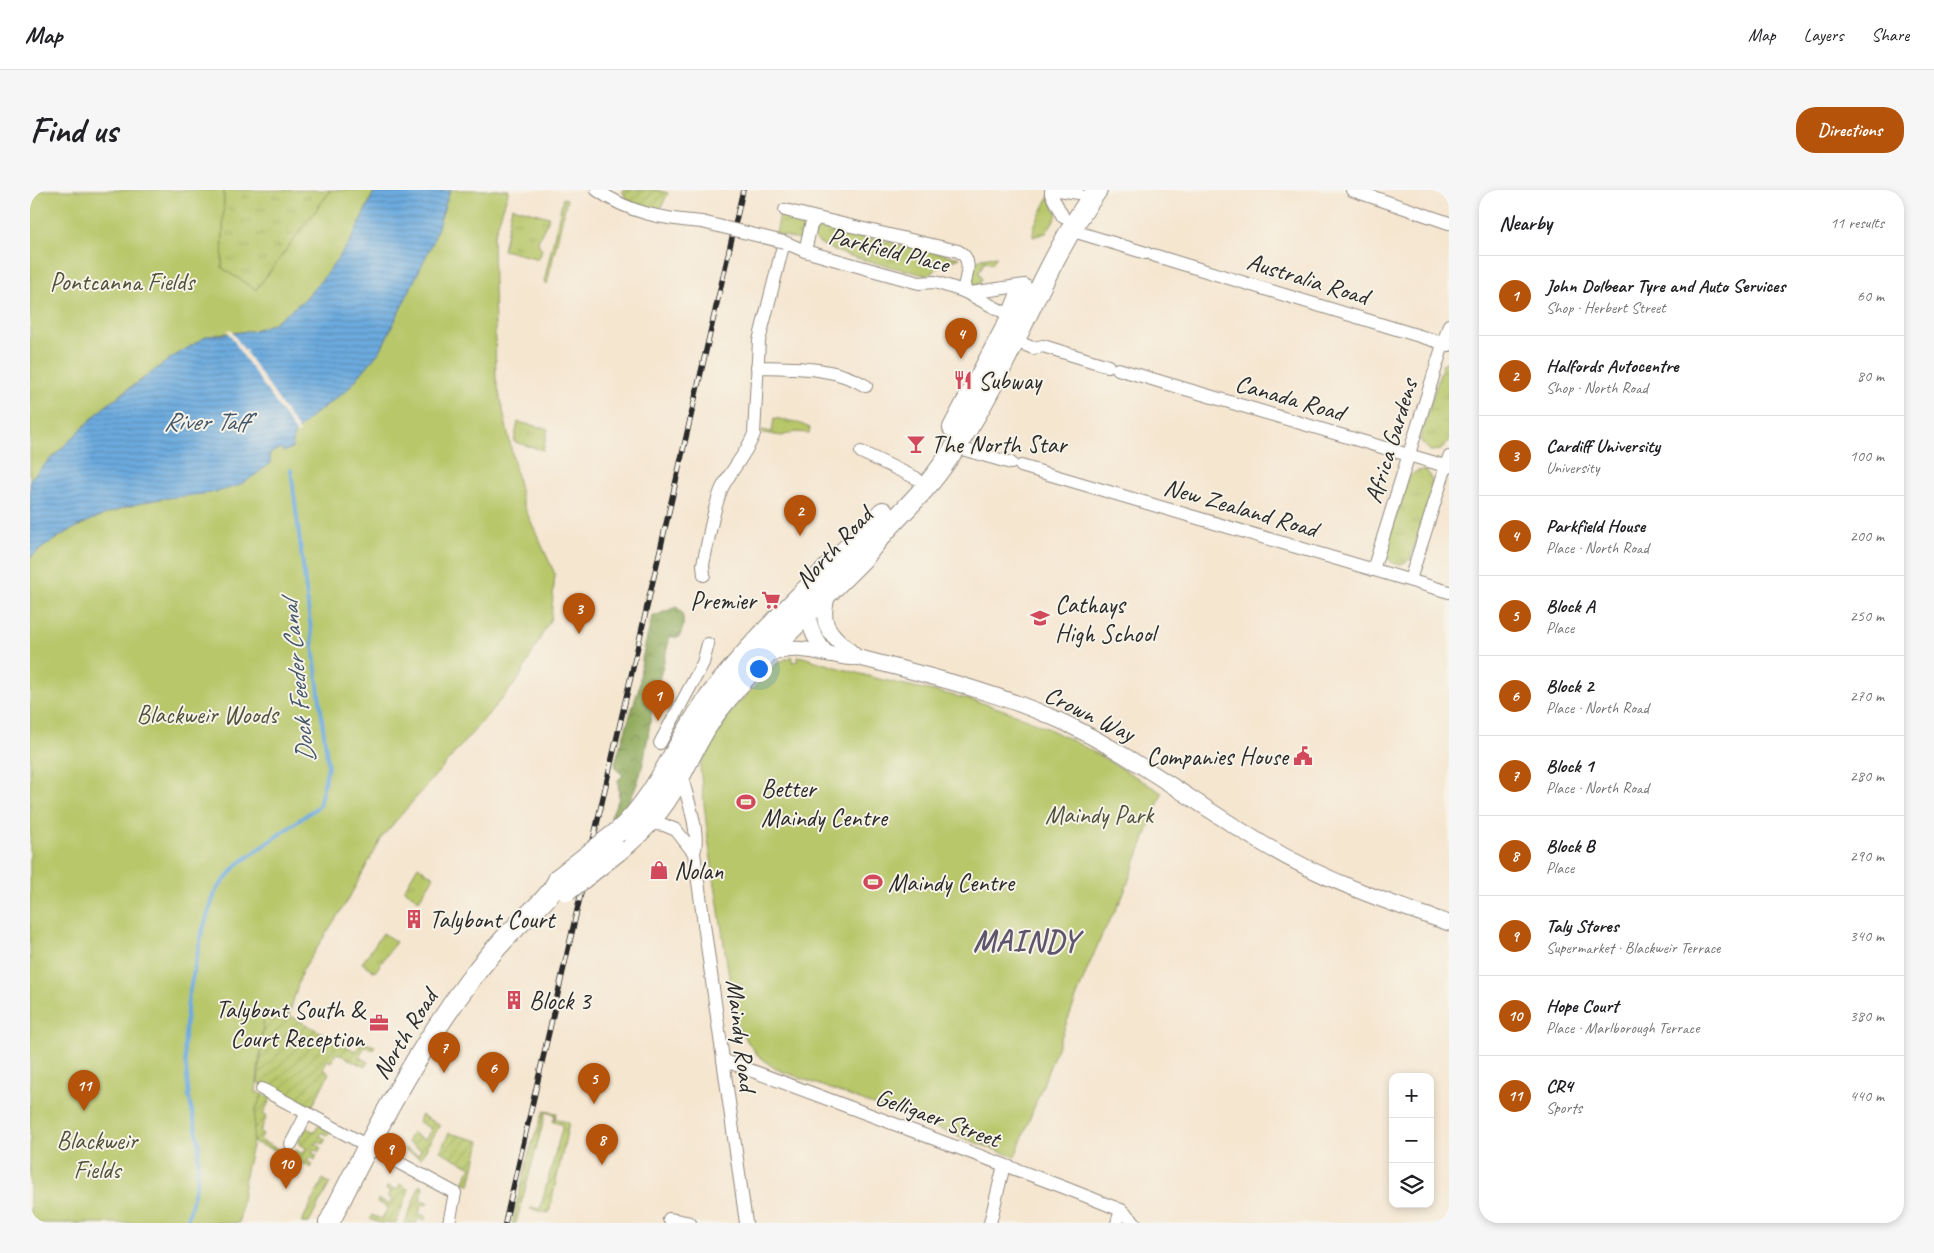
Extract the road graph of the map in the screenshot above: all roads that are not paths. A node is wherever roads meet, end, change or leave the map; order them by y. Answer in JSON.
{"nodes":[{"id":1,"x":597,"y":190,"type":"edge"},
{"id":2,"x":1052,"y":190,"type":"edge"},
{"id":3,"x":1097,"y":190,"type":"edge"},
{"id":4,"x":1352,"y":190,"type":"edge"},
{"id":5,"x":1072,"y":191,"type":"edge"},
{"id":6,"x":613,"y":194,"type":"edge"},
{"id":7,"x":785,"y":210,"type":"dead end"},
{"id":8,"x":817,"y":218,"type":"junction"},
{"id":9,"x":1449,"y":223,"type":"edge"},
{"id":10,"x":1066,"y":224,"type":"junction"},
{"id":11,"x":784,"y":242,"type":"junction"},
{"id":12,"x":805,"y":251,"type":"junction"},
{"id":13,"x":1025,"y":286,"type":"junction"},
{"id":14,"x":966,"y":292,"type":"junction"},
{"id":15,"x":989,"y":292,"type":"junction"},
{"id":16,"x":1020,"y":313,"type":"junction"},
{"id":17,"x":1449,"y":325,"type":"edge"},
{"id":18,"x":1015,"y":341,"type":"junction"},
{"id":19,"x":1446,"y":344,"type":"edge"},
{"id":20,"x":757,"y":367,"type":"junction"},
{"id":21,"x":866,"y":386,"type":"dead end"},
{"id":22,"x":955,"y":447,"type":"junction"},
{"id":23,"x":861,"y":452,"type":"dead end"},
{"id":24,"x":1409,"y":455,"type":"junction"},
{"id":25,"x":1448,"y":464,"type":"edge"},
{"id":26,"x":916,"y":478,"type":"junction"},
{"id":27,"x":1373,"y":570,"type":"junction"},
{"id":28,"x":704,"y":575,"type":"dead end"},
{"id":29,"x":1410,"y":580,"type":"junction"},
{"id":30,"x":819,"y":591,"type":"junction"},
{"id":31,"x":1449,"y":592,"type":"edge"},
{"id":32,"x":807,"y":612,"type":"junction"},
{"id":33,"x":708,"y":644,"type":"dead end"},
{"id":34,"x":826,"y":653,"type":"junction"},
{"id":35,"x":765,"y":656,"type":"junction"},
{"id":36,"x":856,"y":657,"type":"junction"},
{"id":37,"x":688,"y":710,"type":"junction"},
{"id":38,"x":660,"y":743,"type":"dead end"},
{"id":39,"x":681,"y":774,"type":"junction"},
{"id":40,"x":649,"y":824,"type":"junction"},
{"id":41,"x":618,"y":842,"type":"junction"},
{"id":42,"x":694,"y":853,"type":"junction"},
{"id":43,"x":1449,"y":923,"type":"edge"},
{"id":44,"x":723,"y":1060,"type":"junction"},
{"id":45,"x":262,"y":1089,"type":"dead end"},
{"id":46,"x":307,"y":1112,"type":"junction"},
{"id":47,"x":291,"y":1144,"type":"dead end"},
{"id":48,"x":370,"y":1145,"type":"junction"},
{"id":49,"x":1004,"y":1165,"type":"junction"},
{"id":50,"x":1119,"y":1217,"type":"edge"},
{"id":51,"x":669,"y":1219,"type":"dead end"},
{"id":52,"x":329,"y":1223,"type":"edge"},
{"id":53,"x":449,"y":1223,"type":"edge"},
{"id":54,"x":690,"y":1223,"type":"edge"},
{"id":55,"x":746,"y":1223,"type":"edge"},
{"id":56,"x":990,"y":1223,"type":"edge"},
{"id":57,"x":1135,"y":1223,"type":"edge"}],
"edges":[{"from":1,"to":6,"type":"street","name":"Parkfield Place"},
{"from":2,"to":10,"type":"street"},
{"from":3,"to":10,"type":"main road","name":"North Road"},
{"from":4,"to":9,"type":"street"},
{"from":5,"to":10,"type":"main road","name":"North Road"},
{"from":6,"to":11,"type":"street","name":"Parkfield Place","bridge":true},
{"from":7,"to":8,"type":"street","name":"Parkfield Place"},
{"from":8,"to":12,"type":"street","name":"Parkfield Place"},
{"from":8,"to":14,"type":"street","name":"Parkfield Place"},
{"from":10,"to":13,"type":"main road","name":"North Road"},
{"from":10,"to":16,"type":"main road","name":"North Road"},
{"from":10,"to":19,"type":"street","name":"Australia Road"},
{"from":11,"to":12,"type":"street","name":"Parkfield Place"},
{"from":11,"to":20,"type":"street"},
{"from":12,"to":14,"type":"street","name":"Parkfield Place"},
{"from":13,"to":15,"type":"street","name":"Parkfield Place"},
{"from":13,"to":16,"type":"main road","name":"North Road"},
{"from":14,"to":15,"type":"street","name":"Parkfield Place"},
{"from":14,"to":16,"type":"street","name":"Parkfield Place"},
{"from":15,"to":16,"type":"street","name":"Parkfield Place"},
{"from":16,"to":18,"type":"main road","name":"North Road"},
{"from":16,"to":26,"type":"main road","name":"North Road"},
{"from":17,"to":19,"type":"street","name":"Africa Gardens"},
{"from":18,"to":22,"type":"main road","name":"North Road"},
{"from":18,"to":24,"type":"street","name":"Canada Road"},
{"from":19,"to":24,"type":"street","name":"Africa Gardens"},
{"from":20,"to":21,"type":"street"},
{"from":20,"to":28,"type":"street"},
{"from":22,"to":27,"type":"street","name":"New Zealand Road"},
{"from":22,"to":30,"type":"main road","name":"North Road"},
{"from":23,"to":26,"type":"street"},
{"from":24,"to":25,"type":"street","name":"Canada Road"},
{"from":24,"to":27,"type":"street","name":"Africa Gardens"},
{"from":25,"to":29,"type":"street"},
{"from":26,"to":30,"type":"main road","name":"North Road"},
{"from":27,"to":29,"type":"street","name":"New Zealand Road"},
{"from":29,"to":31,"type":"street","name":"New Zealand Road"},
{"from":30,"to":32,"type":"main road","name":"North Road"},
{"from":30,"to":36,"type":"street","name":"Crown Way"},
{"from":30,"to":37,"type":"main road","name":"North Road"},
{"from":32,"to":34,"type":"street"},
{"from":32,"to":35,"type":"main road","name":"North Road"},
{"from":33,"to":37,"type":"street"},
{"from":34,"to":35,"type":"street","name":"Crown Way"},
{"from":34,"to":36,"type":"street","name":"Crown Way"},
{"from":35,"to":39,"type":"main road","name":"North Road"},
{"from":36,"to":43,"type":"street","name":"Crown Way"},
{"from":37,"to":38,"type":"street"},
{"from":37,"to":41,"type":"main road","name":"North Road"},
{"from":39,"to":40,"type":"main road","name":"North Road"},
{"from":39,"to":42,"type":"street","name":"Maindy Road"},
{"from":40,"to":41,"type":"main road","name":"North Road"},
{"from":40,"to":42,"type":"street"},
{"from":41,"to":48,"type":"main road","name":"North Road","bridge":true},
{"from":42,"to":44,"type":"street","name":"Maindy Road"},
{"from":44,"to":49,"type":"street","name":"Gelligaer Street"},
{"from":44,"to":55,"type":"street","name":"Maindy Road"},
{"from":45,"to":46,"type":"street"},
{"from":46,"to":47,"type":"street"},
{"from":46,"to":48,"type":"street"},
{"from":48,"to":52,"type":"main road","name":"North Road"},
{"from":48,"to":53,"type":"street"},
{"from":49,"to":50,"type":"street","name":"Gelligaer Street"},
{"from":49,"to":56,"type":"street"},
{"from":50,"to":57,"type":"street","name":"Gelligaer Street"},
{"from":51,"to":54,"type":"street"}]}
